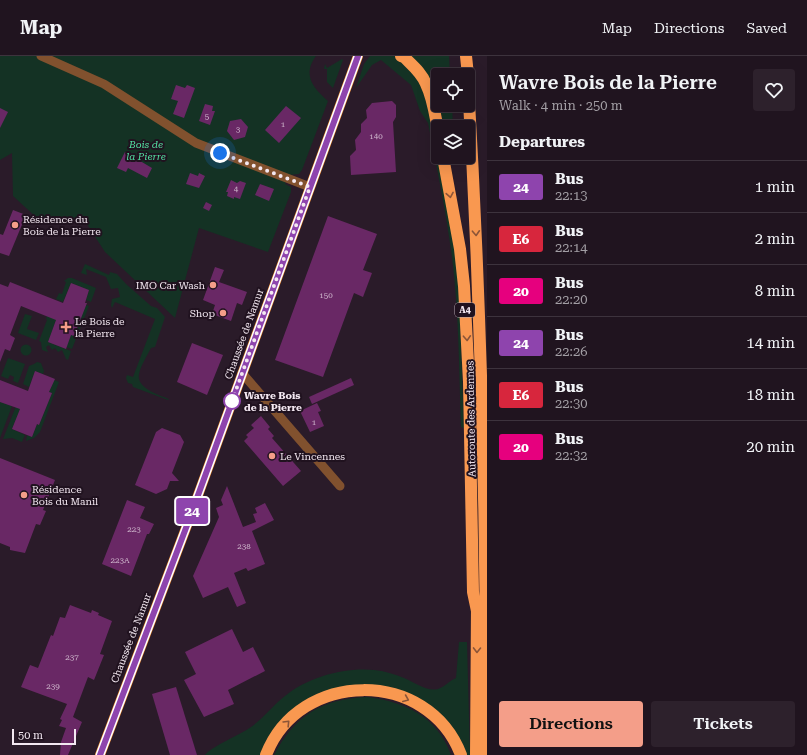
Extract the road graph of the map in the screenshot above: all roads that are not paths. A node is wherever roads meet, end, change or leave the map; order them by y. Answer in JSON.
{"nodes":[{"id":1,"x":41,"y":56,"type":"edge"},
{"id":2,"x":358,"y":56,"type":"edge"},
{"id":3,"x":401,"y":56,"type":"edge"},
{"id":4,"x":466,"y":56,"type":"edge"},
{"id":5,"x":467,"y":68,"type":"edge"},
{"id":6,"x":469,"y":112,"type":"edge"},
{"id":7,"x":436,"y":120,"type":"edge"},
{"id":8,"x":444,"y":164,"type":"edge"},
{"id":9,"x":310,"y":187,"type":"junction"},
{"id":10,"x":242,"y":373,"type":"junction"},
{"id":11,"x":482,"y":375,"type":"junction"},
{"id":12,"x":340,"y":486,"type":"dead end"},
{"id":13,"x":477,"y":611,"type":"junction"},
{"id":14,"x":100,"y":755,"type":"edge"},
{"id":15,"x":266,"y":755,"type":"edge"},
{"id":16,"x":461,"y":755,"type":"edge"},
{"id":17,"x":476,"y":755,"type":"edge"},
{"id":18,"x":486,"y":755,"type":"edge"}],
"edges":[{"from":1,"to":9,"type":"street"},
{"from":2,"to":9,"type":"main road","name":"Chaussée de Namur"},
{"from":3,"to":7,"type":"highway"},
{"from":4,"to":5,"type":"highway"},
{"from":6,"to":11,"type":"highway","name":"Autoroute des Ardennes","one_way":true},
{"from":8,"to":13,"type":"highway","number":"A4","one_way":true},
{"from":9,"to":10,"type":"main road","name":"Chaussée de Namur"},
{"from":10,"to":12,"type":"street"},
{"from":10,"to":14,"type":"main road","name":"Chaussée de Namur"},
{"from":11,"to":13,"type":"highway"},
{"from":11,"to":18,"type":"highway","name":"Autoroute des Ardennes"},
{"from":13,"to":17,"type":"highway","one_way":true},
{"from":15,"to":16,"type":"highway","one_way":true}]}
